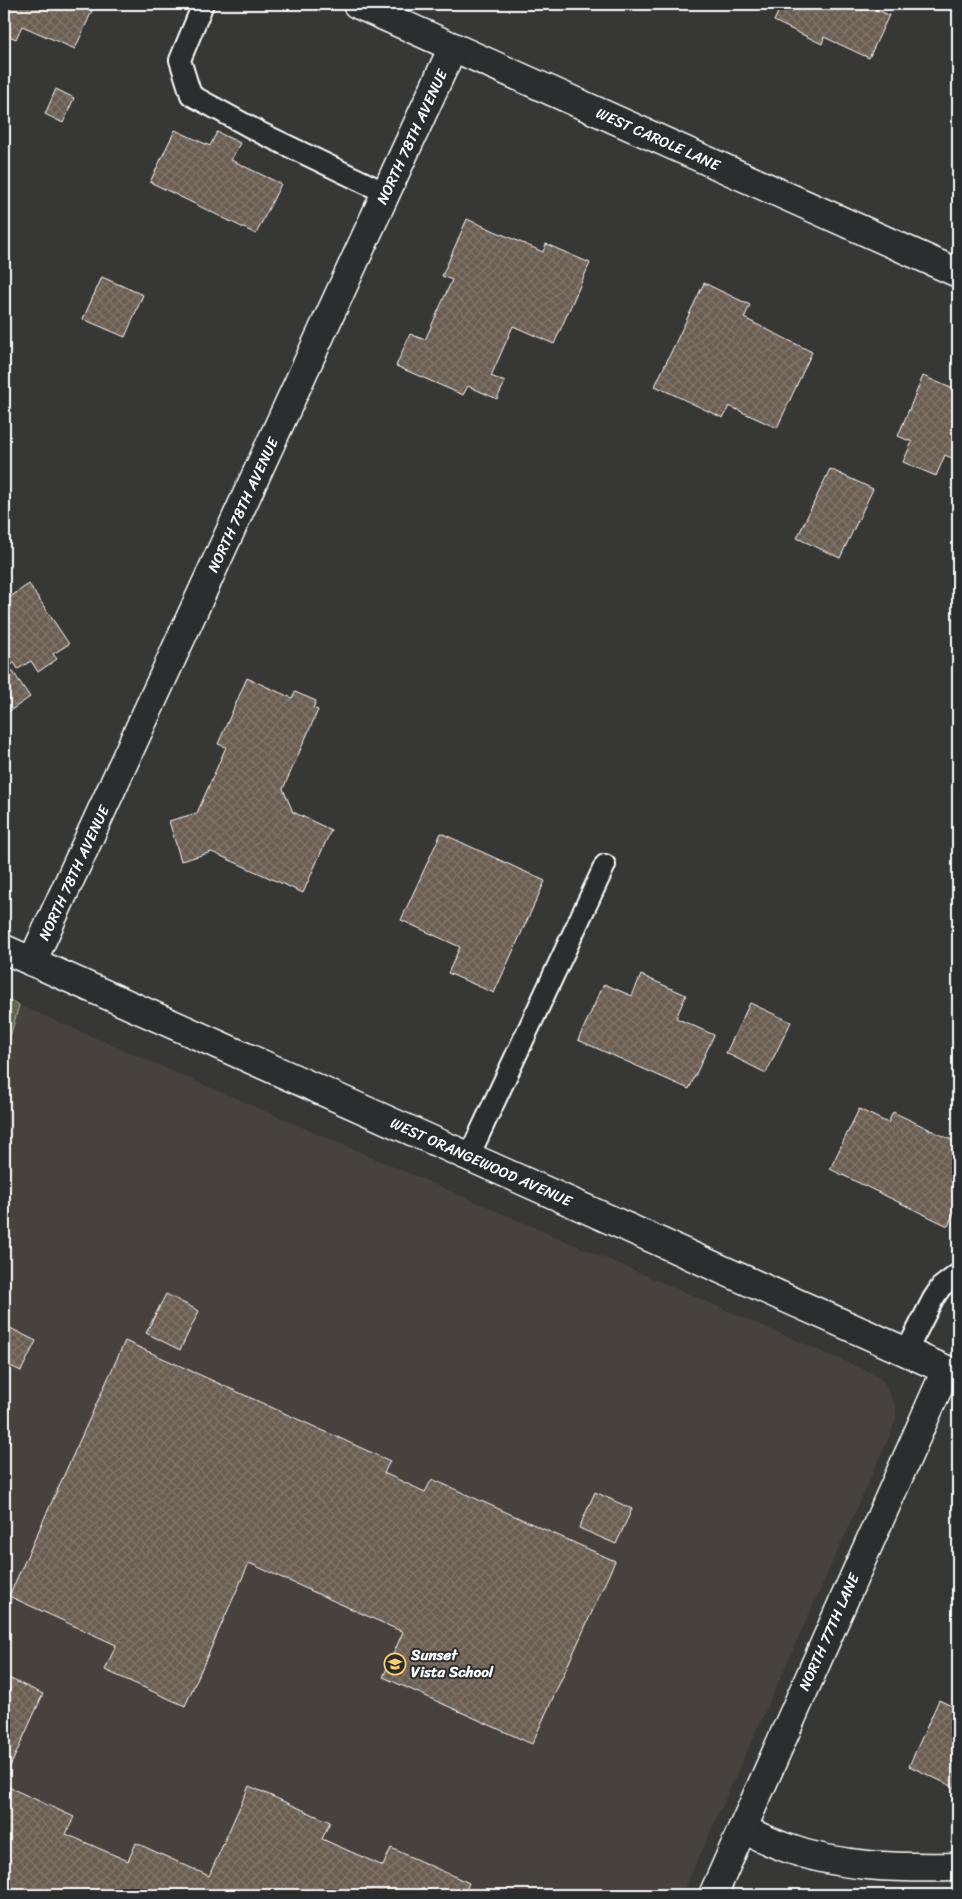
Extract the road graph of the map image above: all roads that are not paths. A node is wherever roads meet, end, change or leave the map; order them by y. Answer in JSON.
{"nodes":[{"id":1,"x":203,"y":4,"type":"edge"},
{"id":2,"x":357,"y":4,"type":"edge"},
{"id":3,"x":454,"y":47,"type":"junction"},
{"id":4,"x":386,"y":193,"type":"junction"},
{"id":5,"x":958,"y":273,"type":"edge"},
{"id":6,"x":605,"y":865,"type":"dead end"},
{"id":7,"x":4,"y":949,"type":"edge"},
{"id":8,"x":32,"y":962,"type":"junction"},
{"id":9,"x":469,"y":1156,"type":"junction"},
{"id":10,"x":958,"y":1274,"type":"edge"},
{"id":11,"x":906,"y":1352,"type":"junction"},
{"id":12,"x":952,"y":1372,"type":"edge"},
{"id":13,"x":742,"y":1829,"type":"junction"},
{"id":14,"x":958,"y":1867,"type":"edge"},
{"id":15,"x":713,"y":1895,"type":"edge"}],
"edges":[{"from":1,"to":4,"type":"lane"},
{"from":2,"to":3,"type":"street","name":"WEST CAROLE LANE"},
{"from":3,"to":4,"type":"street","name":"NORTH 78TH AVENUE"},
{"from":3,"to":5,"type":"street","name":"WEST CAROLE LANE"},
{"from":4,"to":8,"type":"street","name":"NORTH 78TH AVENUE"},
{"from":6,"to":9,"type":"lane"},
{"from":7,"to":8,"type":"street","name":"WEST ORANGEWOOD AVENUE"},
{"from":8,"to":9,"type":"street","name":"WEST ORANGEWOOD AVENUE"},
{"from":9,"to":11,"type":"street","name":"WEST ORANGEWOOD AVENUE"},
{"from":10,"to":11,"type":"lane"},
{"from":11,"to":12,"type":"street","name":"WEST ORANGEWOOD AVENUE"},
{"from":12,"to":13,"type":"street","name":"NORTH 77TH LANE"},
{"from":13,"to":14,"type":"street"},
{"from":13,"to":15,"type":"street","name":"NORTH 77TH LANE"}]}
